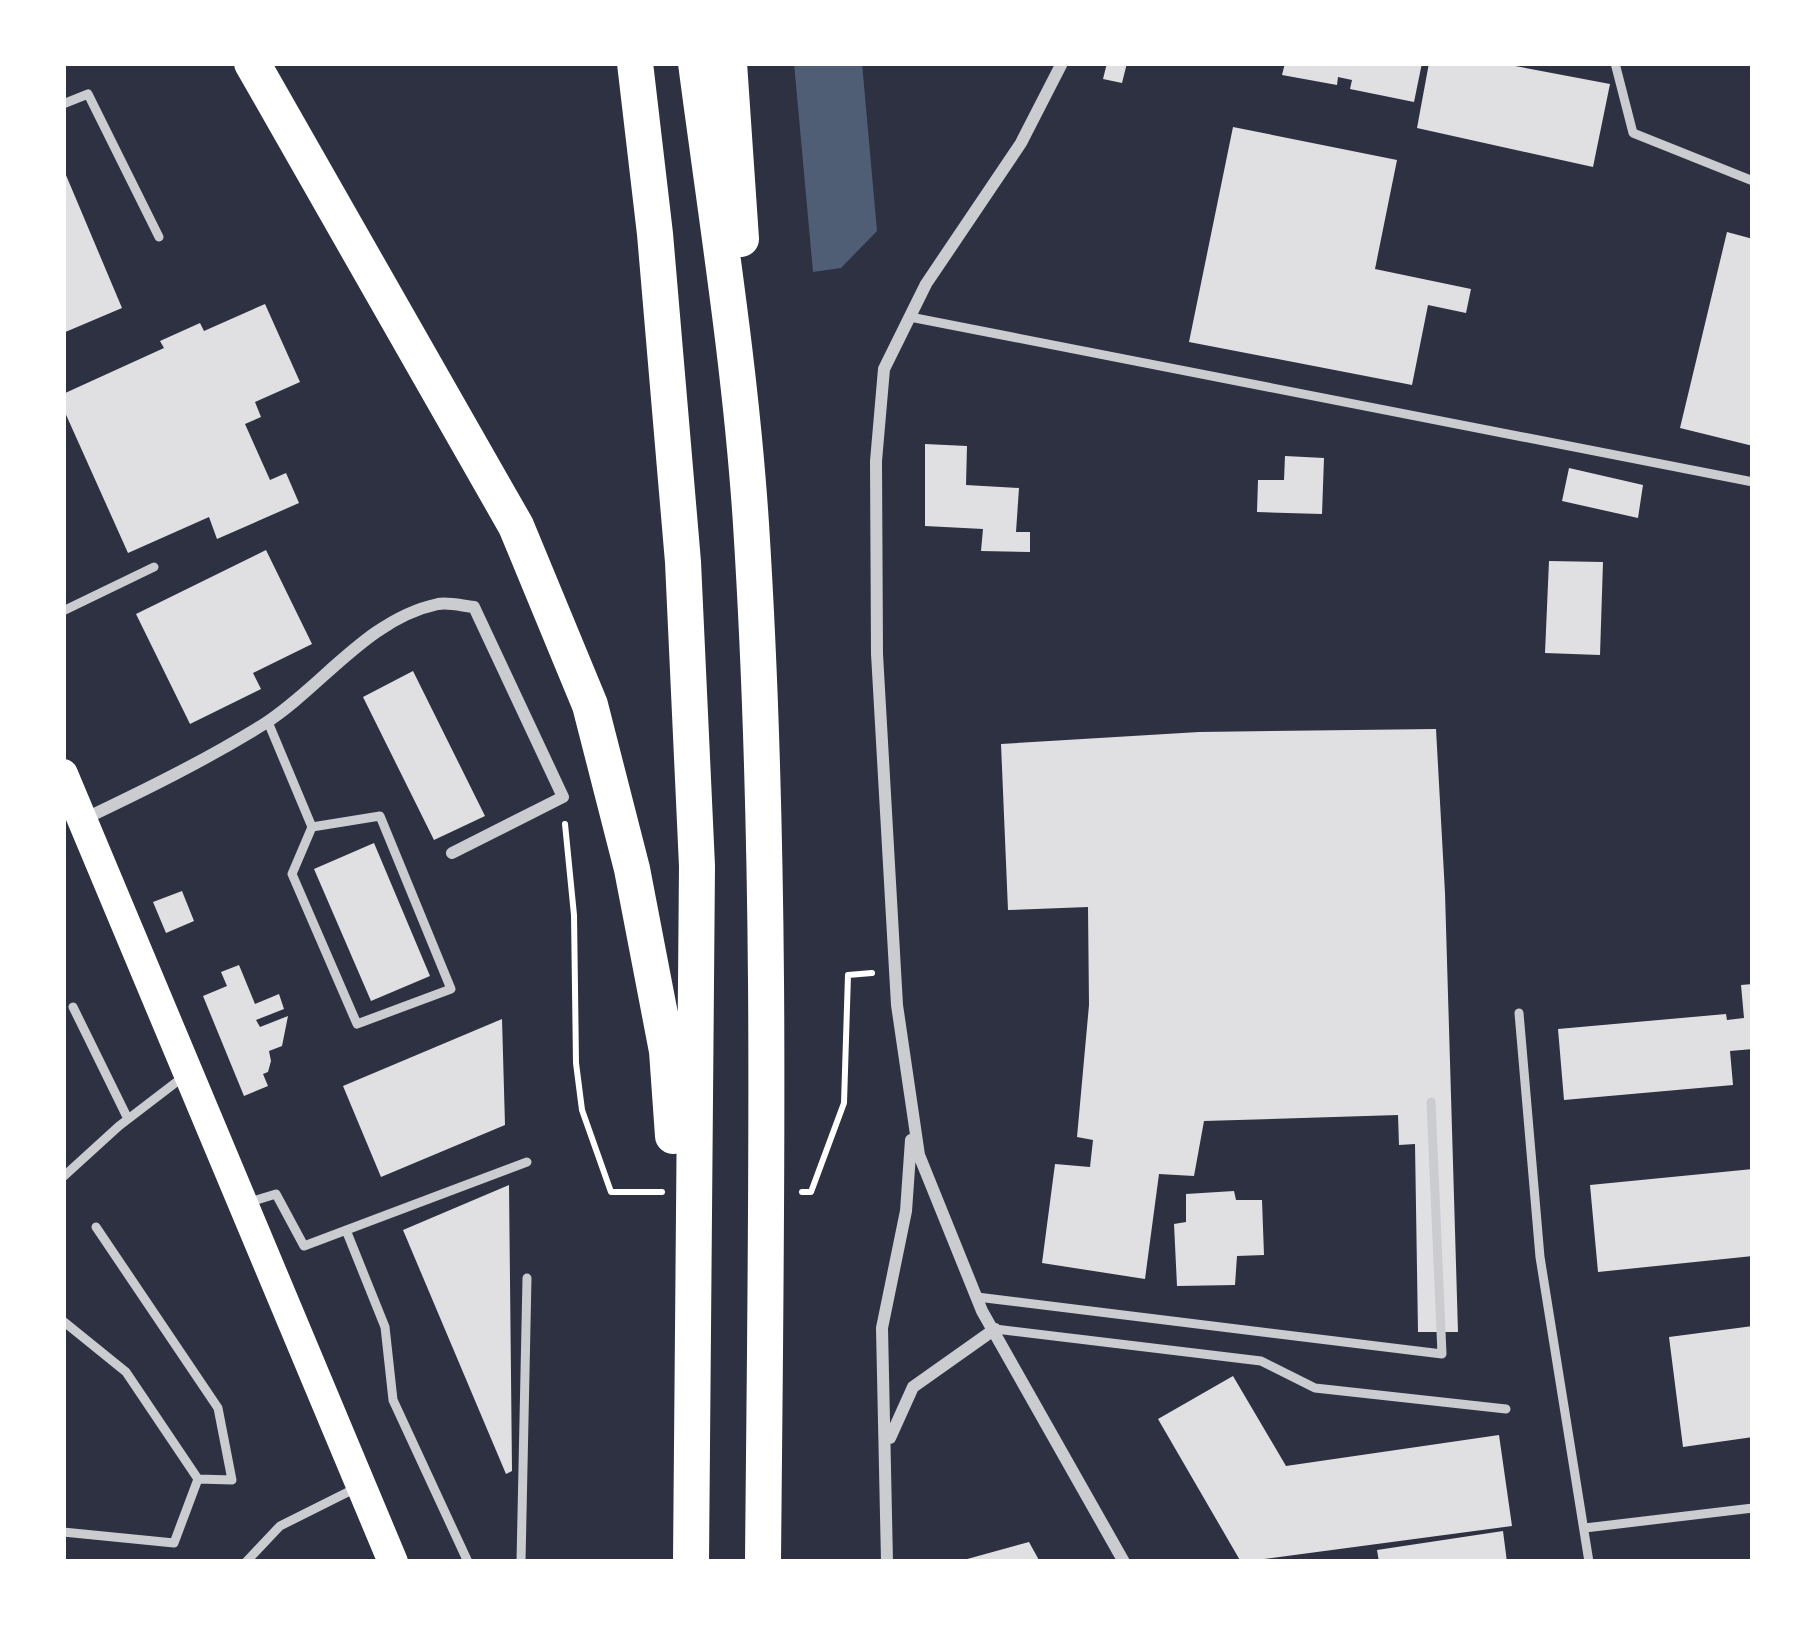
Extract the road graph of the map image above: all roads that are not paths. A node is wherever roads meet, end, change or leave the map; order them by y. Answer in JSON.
{"nodes":[{"id":1,"x":252,"y":63,"type":"edge"},
{"id":2,"x":635,"y":63,"type":"edge"},
{"id":3,"x":696,"y":63,"type":"edge"},
{"id":4,"x":729,"y":63,"type":"edge"},
{"id":5,"x":1062,"y":63,"type":"edge"},
{"id":6,"x":1616,"y":63,"type":"edge"},
{"id":7,"x":63,"y":104,"type":"edge"},
{"id":8,"x":1753,"y":181,"type":"edge"},
{"id":9,"x":159,"y":237,"type":"dead end"},
{"id":10,"x":910,"y":317,"type":"junction"},
{"id":11,"x":1753,"y":482,"type":"edge"},
{"id":12,"x":750,"y":519,"type":"junction"},
{"id":13,"x":154,"y":567,"type":"dead end"},
{"id":14,"x":63,"y":610,"type":"edge"},
{"id":15,"x":268,"y":722,"type":"junction"},
{"id":16,"x":63,"y":774,"type":"edge"},
{"id":17,"x":83,"y":820,"type":"junction"},
{"id":18,"x":312,"y":827,"type":"junction"},
{"id":19,"x":452,"y":853,"type":"dead end"},
{"id":20,"x":73,"y":1007,"type":"dead end"},
{"id":21,"x":1519,"y":1012,"type":"dead end"},
{"id":22,"x":189,"y":1072,"type":"junction"},
{"id":23,"x":1431,"y":1102,"type":"dead end"},
{"id":24,"x":913,"y":1112,"type":"junction"},
{"id":25,"x":128,"y":1119,"type":"junction"},
{"id":26,"x":527,"y":1162,"type":"dead end"},
{"id":27,"x":63,"y":1177,"type":"edge"},
{"id":28,"x":244,"y":1204,"type":"junction"},
{"id":29,"x":96,"y":1227,"type":"dead end"},
{"id":30,"x":346,"y":1230,"type":"junction"},
{"id":31,"x":527,"y":1278,"type":"dead end"},
{"id":32,"x":977,"y":1298,"type":"junction"},
{"id":33,"x":63,"y":1321,"type":"edge"},
{"id":34,"x":995,"y":1329,"type":"junction"},
{"id":35,"x":692,"y":1408,"type":"junction"},
{"id":36,"x":1506,"y":1409,"type":"dead end"},
{"id":37,"x":887,"y":1444,"type":"junction"},
{"id":38,"x":198,"y":1479,"type":"junction"},
{"id":39,"x":363,"y":1485,"type":"junction"},
{"id":40,"x":1753,"y":1508,"type":"edge"},
{"id":41,"x":1585,"y":1528,"type":"junction"},
{"id":42,"x":63,"y":1532,"type":"edge"},
{"id":43,"x":245,"y":1562,"type":"edge"},
{"id":44,"x":393,"y":1562,"type":"edge"},
{"id":45,"x":468,"y":1562,"type":"edge"},
{"id":46,"x":521,"y":1562,"type":"edge"},
{"id":47,"x":691,"y":1562,"type":"edge"},
{"id":48,"x":764,"y":1562,"type":"edge"},
{"id":49,"x":887,"y":1562,"type":"edge"},
{"id":50,"x":1124,"y":1562,"type":"edge"},
{"id":51,"x":1589,"y":1562,"type":"edge"}],
"edges":[{"from":1,"to":35,"type":"highway"},
{"from":2,"to":35,"type":"highway"},
{"from":3,"to":12,"type":"highway"},
{"from":4,"to":12,"type":"highway"},
{"from":5,"to":10,"type":"street"},
{"from":6,"to":8,"type":"lane"},
{"from":7,"to":9,"type":"lane"},
{"from":10,"to":11,"type":"lane"},
{"from":10,"to":24,"type":"street"},
{"from":12,"to":48,"type":"highway"},
{"from":13,"to":14,"type":"lane"},
{"from":15,"to":17,"type":"street"},
{"from":15,"to":18,"type":"lane"},
{"from":15,"to":19,"type":"street"},
{"from":16,"to":17,"type":"main road"},
{"from":17,"to":22,"type":"main road"},
{"from":18,"to":18,"type":"lane"},
{"from":20,"to":25,"type":"lane"},
{"from":21,"to":41,"type":"lane"},
{"from":22,"to":25,"type":"lane"},
{"from":22,"to":28,"type":"main road"},
{"from":23,"to":32,"type":"lane"},
{"from":24,"to":32,"type":"street"},
{"from":24,"to":37,"type":"street"},
{"from":25,"to":27,"type":"lane"},
{"from":26,"to":30,"type":"lane"},
{"from":28,"to":30,"type":"lane"},
{"from":28,"to":39,"type":"main road"},
{"from":29,"to":38,"type":"lane"},
{"from":30,"to":45,"type":"lane"},
{"from":31,"to":46,"type":"lane"},
{"from":32,"to":34,"type":"street"},
{"from":33,"to":38,"type":"lane"},
{"from":34,"to":36,"type":"lane"},
{"from":34,"to":37,"type":"street"},
{"from":34,"to":50,"type":"street"},
{"from":35,"to":47,"type":"highway"},
{"from":37,"to":49,"type":"street"},
{"from":38,"to":42,"type":"lane"},
{"from":39,"to":43,"type":"lane"},
{"from":39,"to":44,"type":"main road"},
{"from":40,"to":41,"type":"lane"},
{"from":41,"to":51,"type":"lane"}]}
